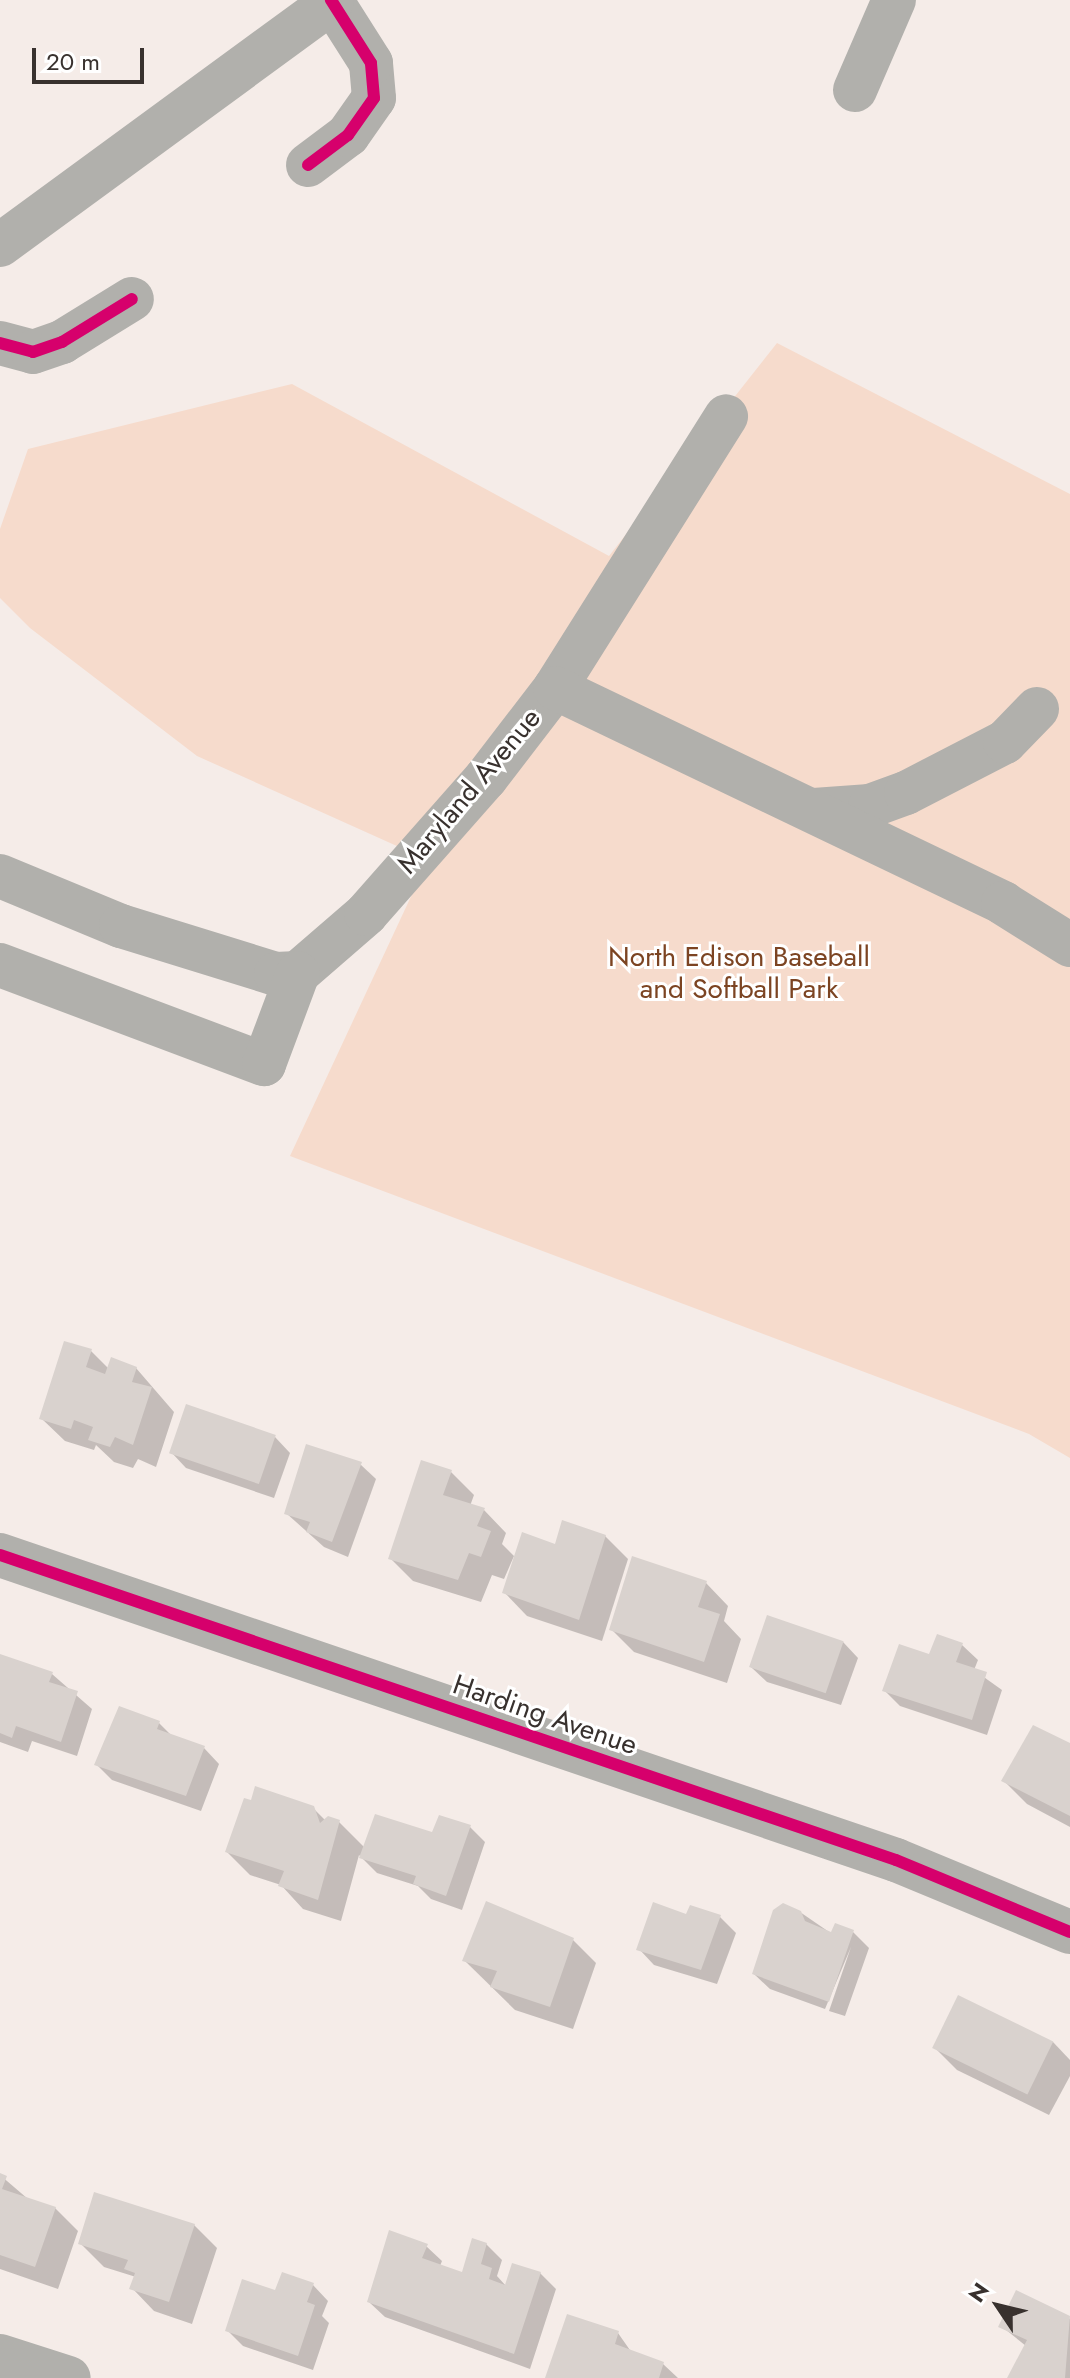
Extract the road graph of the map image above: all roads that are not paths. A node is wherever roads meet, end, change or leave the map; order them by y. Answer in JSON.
{"nodes":[{"id":1,"x":894,"y":0,"type":"edge"},
{"id":2,"x":331,"y":1,"type":"edge"},
{"id":3,"x":855,"y":90,"type":"dead end"},
{"id":4,"x":308,"y":165,"type":"dead end"},
{"id":5,"x":0,"y":245,"type":"edge"},
{"id":6,"x":132,"y":299,"type":"dead end"},
{"id":7,"x":0,"y":343,"type":"edge"},
{"id":8,"x":726,"y":416,"type":"dead end"},
{"id":9,"x":555,"y":688,"type":"junction"},
{"id":10,"x":1037,"y":709,"type":"dead end"},
{"id":11,"x":814,"y":810,"type":"junction"},
{"id":12,"x":0,"y":876,"type":"edge"},
{"id":13,"x":1070,"y":945,"type":"edge"},
{"id":14,"x":0,"y":965,"type":"edge"},
{"id":15,"x":298,"y":973,"type":"junction"},
{"id":16,"x":0,"y":1555,"type":"edge"},
{"id":17,"x":1070,"y":1932,"type":"edge"},
{"id":18,"x":0,"y":2356,"type":"edge"},
{"id":19,"x":69,"y":2378,"type":"edge"}],
"edges":[{"from":1,"to":3,"type":"street"},
{"from":2,"to":4,"type":"street"},
{"from":2,"to":5,"type":"street"},
{"from":6,"to":7,"type":"street"},
{"from":8,"to":9,"type":"street"},
{"from":9,"to":11,"type":"street","name":"Maryland Avenue"},
{"from":9,"to":15,"type":"street","name":"Maryland Avenue"},
{"from":10,"to":11,"type":"street"},
{"from":11,"to":13,"type":"street","name":"Maryland Avenue"},
{"from":12,"to":15,"type":"street"},
{"from":14,"to":15,"type":"street"},
{"from":16,"to":17,"type":"street","name":"Harding Avenue"},
{"from":18,"to":19,"type":"street"}]}
